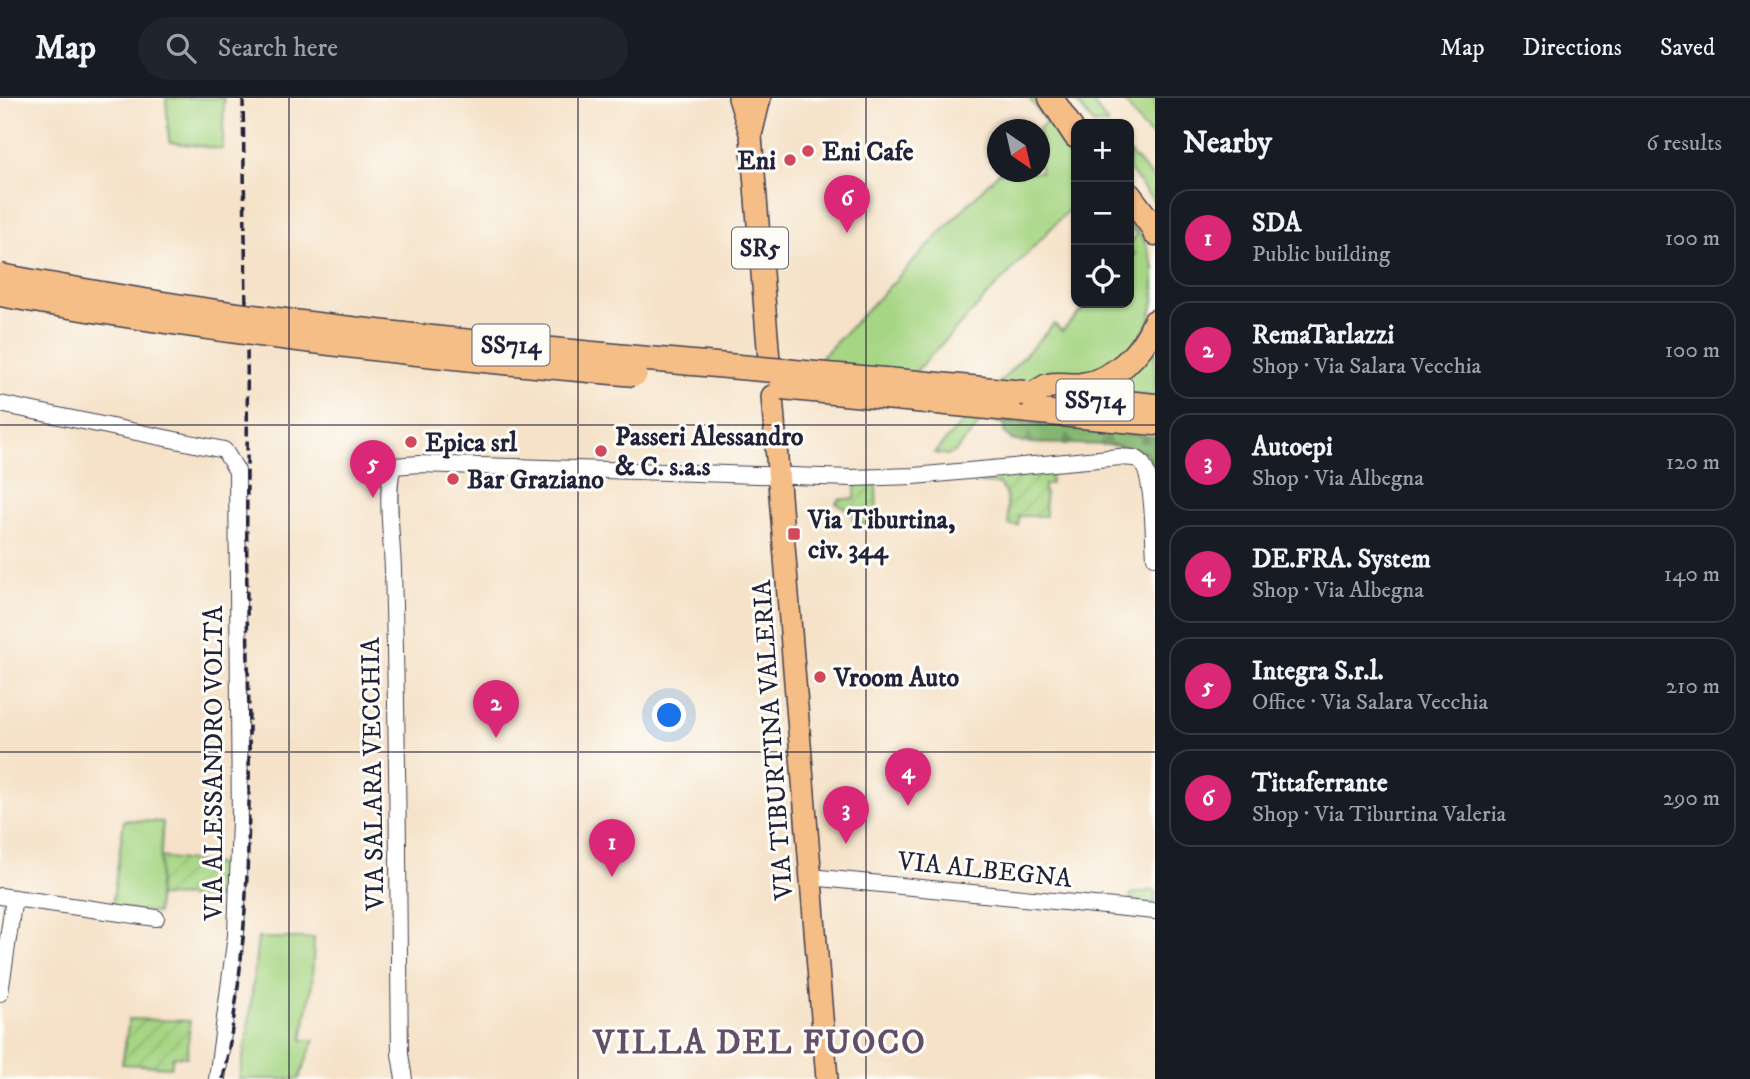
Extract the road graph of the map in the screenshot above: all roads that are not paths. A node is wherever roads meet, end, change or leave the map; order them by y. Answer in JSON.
{"nodes":[{"id":1,"x":739,"y":98,"type":"edge"},
{"id":2,"x":760,"y":98,"type":"edge"},
{"id":3,"x":1051,"y":98,"type":"edge"},
{"id":4,"x":1060,"y":98,"type":"edge"},
{"id":5,"x":1074,"y":119,"type":"edge"},
{"id":6,"x":1071,"y":128,"type":"edge"},
{"id":7,"x":751,"y":136,"type":"junction"},
{"id":8,"x":1134,"y":202,"type":"edge"},
{"id":9,"x":1134,"y":211,"type":"edge"},
{"id":10,"x":1155,"y":232,"type":"edge"},
{"id":11,"x":0,"y":276,"type":"edge"},
{"id":12,"x":0,"y":294,"type":"edge"},
{"id":13,"x":1155,"y":322,"type":"edge"},
{"id":14,"x":769,"y":360,"type":"dead end"},
{"id":15,"x":772,"y":396,"type":"dead end"},
{"id":16,"x":1023,"y":399,"type":"junction"},
{"id":17,"x":0,"y":404,"type":"edge"},
{"id":18,"x":1155,"y":406,"type":"edge"},
{"id":19,"x":1155,"y":423,"type":"edge"},
{"id":20,"x":779,"y":477,"type":"junction"},
{"id":21,"x":1155,"y":557,"type":"edge"},
{"id":22,"x":810,"y":877,"type":"junction"},
{"id":23,"x":7,"y":897,"type":"edge"},
{"id":24,"x":1155,"y":911,"type":"edge"},
{"id":25,"x":156,"y":918,"type":"dead end"},
{"id":26,"x":0,"y":993,"type":"edge"},
{"id":27,"x":217,"y":1079,"type":"edge"},
{"id":28,"x":404,"y":1079,"type":"edge"},
{"id":29,"x":827,"y":1079,"type":"edge"}],
"edges":[{"from":1,"to":7,"type":"main road","number":"SR5"},
{"from":2,"to":7,"type":"main road","number":"SR5"},
{"from":3,"to":6,"type":"highway"},
{"from":4,"to":5,"type":"highway"},
{"from":7,"to":14,"type":"main road","number":"SR5"},
{"from":8,"to":10,"type":"highway"},
{"from":9,"to":10,"type":"highway"},
{"from":11,"to":16,"type":"highway","number":"SS714","bridge":true},
{"from":12,"to":16,"type":"highway","number":"SS714","bridge":true},
{"from":13,"to":16,"type":"highway"},
{"from":15,"to":20,"type":"main road","name":"VIA TIBURTINA VALERIA"},
{"from":16,"to":18,"type":"highway","number":"SS714"},
{"from":16,"to":19,"type":"highway","number":"SS714"},
{"from":17,"to":27,"type":"street","name":"VIA ALESSANDRO VOLTA"},
{"from":20,"to":21,"type":"street"},
{"from":20,"to":22,"type":"main road","name":"VIA TIBURTINA VALERIA"},
{"from":20,"to":28,"type":"street","name":"VIA SALARA VECCHIA"},
{"from":22,"to":24,"type":"street","name":"VIA ALBEGNA"},
{"from":22,"to":29,"type":"main road","name":"VIA TIBURTINA VALERIA"},
{"from":23,"to":25,"type":"street"},
{"from":23,"to":26,"type":"street"}]}
